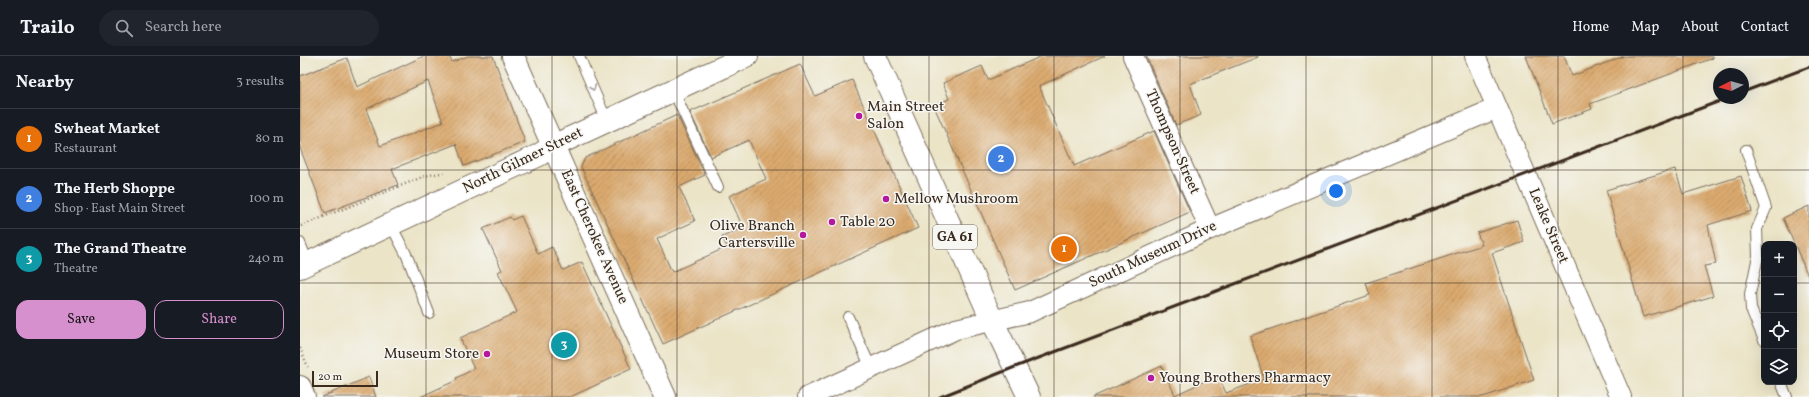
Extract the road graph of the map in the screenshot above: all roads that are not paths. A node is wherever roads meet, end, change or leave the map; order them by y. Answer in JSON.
{"nodes":[{"id":1,"x":514,"y":56,"type":"edge"},
{"id":2,"x":579,"y":56,"type":"edge"},
{"id":3,"x":875,"y":56,"type":"edge"},
{"id":4,"x":1133,"y":56,"type":"edge"},
{"id":5,"x":1475,"y":56,"type":"edge"},
{"id":6,"x":741,"y":57,"type":"edge"},
{"id":7,"x":673,"y":90,"type":"junction"},
{"id":8,"x":1497,"y":108,"type":"junction"},
{"id":9,"x":607,"y":121,"type":"junction"},
{"id":10,"x":552,"y":146,"type":"junction"},
{"id":11,"x":1746,"y":150,"type":"dead end"},
{"id":12,"x":718,"y":187,"type":"dead end"},
{"id":13,"x":391,"y":225,"type":"junction"},
{"id":14,"x":1210,"y":229,"type":"junction"},
{"id":15,"x":300,"y":243,"type":"edge"},
{"id":16,"x":304,"y":265,"type":"edge"},
{"id":17,"x":429,"y":313,"type":"dead end"},
{"id":18,"x":848,"y":317,"type":"dead end"},
{"id":19,"x":992,"y":320,"type":"junction"},
{"id":20,"x":1761,"y":333,"type":"edge"},
{"id":21,"x":871,"y":368,"type":"junction"},
{"id":22,"x":1782,"y":385,"type":"edge"},
{"id":23,"x":300,"y":387,"type":"edge"},
{"id":24,"x":304,"y":397,"type":"edge"},
{"id":25,"x":665,"y":397,"type":"edge"},
{"id":26,"x":808,"y":397,"type":"edge"},
{"id":27,"x":1029,"y":397,"type":"edge"},
{"id":28,"x":1621,"y":397,"type":"edge"},
{"id":29,"x":1787,"y":397,"type":"edge"}],
"edges":[{"from":1,"to":10,"type":"street","name":"East Cherokee Avenue"},
{"from":2,"to":9,"type":"lane","one_way":true},
{"from":3,"to":19,"type":"street","number":"GA 61"},
{"from":4,"to":14,"type":"street","name":"Thompson Street"},
{"from":5,"to":8,"type":"street","name":"Leake Street"},
{"from":6,"to":7,"type":"street","name":"North Gilmer Street"},
{"from":7,"to":9,"type":"street","name":"North Gilmer Street"},
{"from":7,"to":12,"type":"lane"},
{"from":8,"to":14,"type":"street","name":"South Museum Drive"},
{"from":8,"to":28,"type":"street","name":"Leake Street"},
{"from":9,"to":10,"type":"street","name":"North Gilmer Street"},
{"from":10,"to":13,"type":"street","name":"North Gilmer Street"},
{"from":10,"to":25,"type":"street","name":"East Cherokee Avenue"},
{"from":11,"to":20,"type":"lane"},
{"from":13,"to":16,"type":"street","name":"North Gilmer Street"},
{"from":13,"to":17,"type":"lane"},
{"from":14,"to":19,"type":"street","name":"South Museum Drive"},
{"from":15,"to":16,"type":"lane"},
{"from":18,"to":21,"type":"lane"},
{"from":19,"to":21,"type":"street","name":"South Museum Drive"},
{"from":19,"to":27,"type":"street","number":"GA 61"},
{"from":21,"to":26,"type":"street","name":"South Museum Drive"},
{"from":22,"to":29,"type":"lane"},
{"from":23,"to":24,"type":"street"}]}
